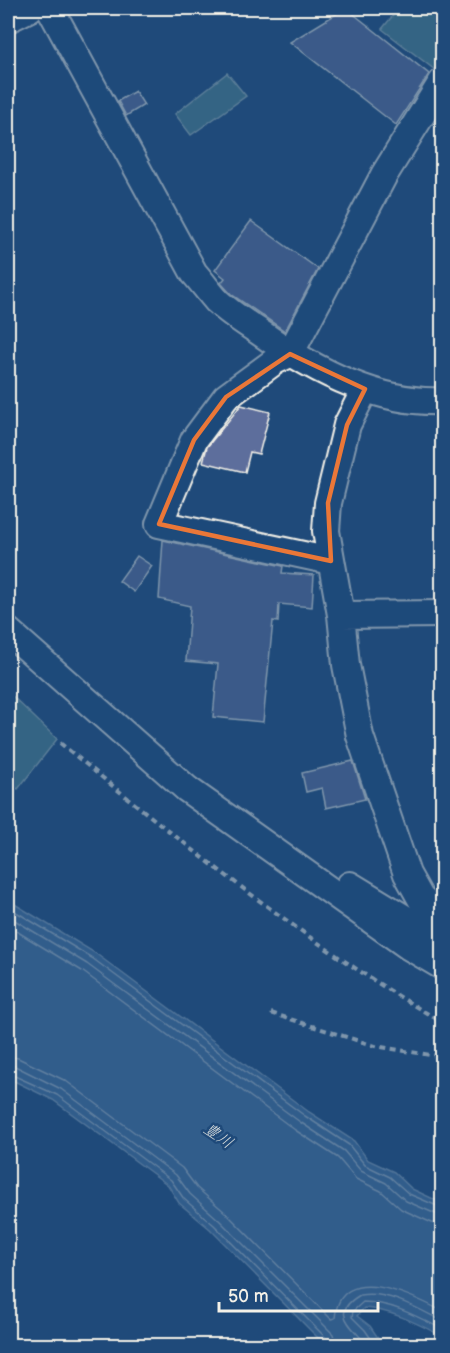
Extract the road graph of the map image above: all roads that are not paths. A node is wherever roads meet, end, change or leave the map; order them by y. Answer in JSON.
{"nodes":[{"id":1,"x":30,"y":8,"type":"edge"},
{"id":2,"x":50,"y":8,"type":"edge"},
{"id":3,"x":8,"y":19,"type":"edge"},
{"id":4,"x":442,"y":82,"type":"edge"},
{"id":5,"x":290,"y":354,"type":"junction"},
{"id":6,"x":364,"y":389,"type":"junction"},
{"id":7,"x":442,"y":401,"type":"edge"},
{"id":8,"x":331,"y":561,"type":"junction"},
{"id":9,"x":442,"y":614,"type":"edge"},
{"id":10,"x":341,"y":615,"type":"junction"},
{"id":11,"x":8,"y":631,"type":"edge"},
{"id":12,"x":252,"y":836,"type":"junction"},
{"id":13,"x":442,"y":915,"type":"edge"},
{"id":14,"x":442,"y":941,"type":"edge"},
{"id":15,"x":442,"y":966,"type":"edge"}],
"edges":[{"from":1,"to":3,"type":"street"},
{"from":2,"to":5,"type":"street"},
{"from":4,"to":5,"type":"street"},
{"from":5,"to":6,"type":"street"},
{"from":5,"to":8,"type":"street"},
{"from":6,"to":7,"type":"street"},
{"from":6,"to":8,"type":"street"},
{"from":8,"to":10,"type":"street"},
{"from":9,"to":10,"type":"street"},
{"from":10,"to":13,"type":"street"},
{"from":11,"to":12,"type":"street"},
{"from":12,"to":14,"type":"street"},
{"from":12,"to":15,"type":"street"}]}
